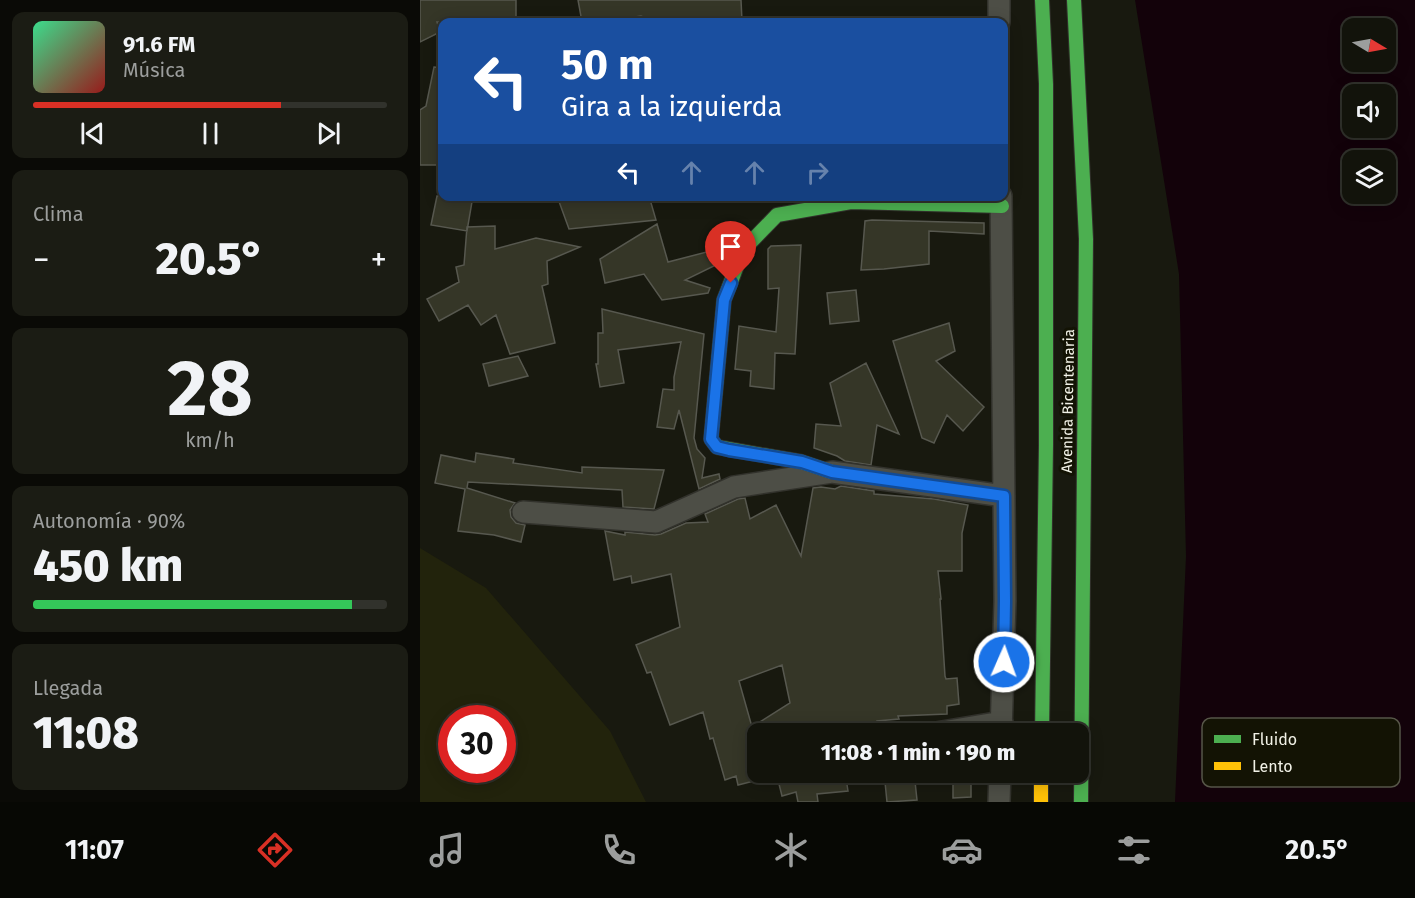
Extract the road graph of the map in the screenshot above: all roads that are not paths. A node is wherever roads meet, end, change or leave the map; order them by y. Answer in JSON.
{"nodes":[{"id":1,"x":999,"y":0,"type":"edge"},
{"id":2,"x":1042,"y":0,"type":"edge"},
{"id":3,"x":1074,"y":0,"type":"edge"},
{"id":4,"x":999,"y":18,"type":"edge"},
{"id":5,"x":1002,"y":202,"type":"edge"},
{"id":6,"x":832,"y":472,"type":"junction"},
{"id":7,"x":1004,"y":496,"type":"junction"},
{"id":8,"x":523,"y":512,"type":"dead end"},
{"id":9,"x":1002,"y":723,"type":"edge"},
{"id":10,"x":1042,"y":723,"type":"edge"},
{"id":11,"x":1000,"y":783,"type":"edge"},
{"id":12,"x":1041,"y":783,"type":"edge"},
{"id":13,"x":999,"y":802,"type":"edge"},
{"id":14,"x":1041,"y":802,"type":"edge"},
{"id":15,"x":1080,"y":802,"type":"edge"}],
"edges":[{"from":1,"to":4,"type":"street"},
{"from":2,"to":10,"type":"street","name":"Avenida Bicentenaria"},
{"from":3,"to":15,"type":"street","name":"Avenida Bicentenaria"},
{"from":5,"to":6,"type":"street"},
{"from":5,"to":7,"type":"street"},
{"from":6,"to":7,"type":"street"},
{"from":6,"to":8,"type":"street"},
{"from":7,"to":9,"type":"street"},
{"from":11,"to":13,"type":"street"},
{"from":12,"to":14,"type":"street"}]}
